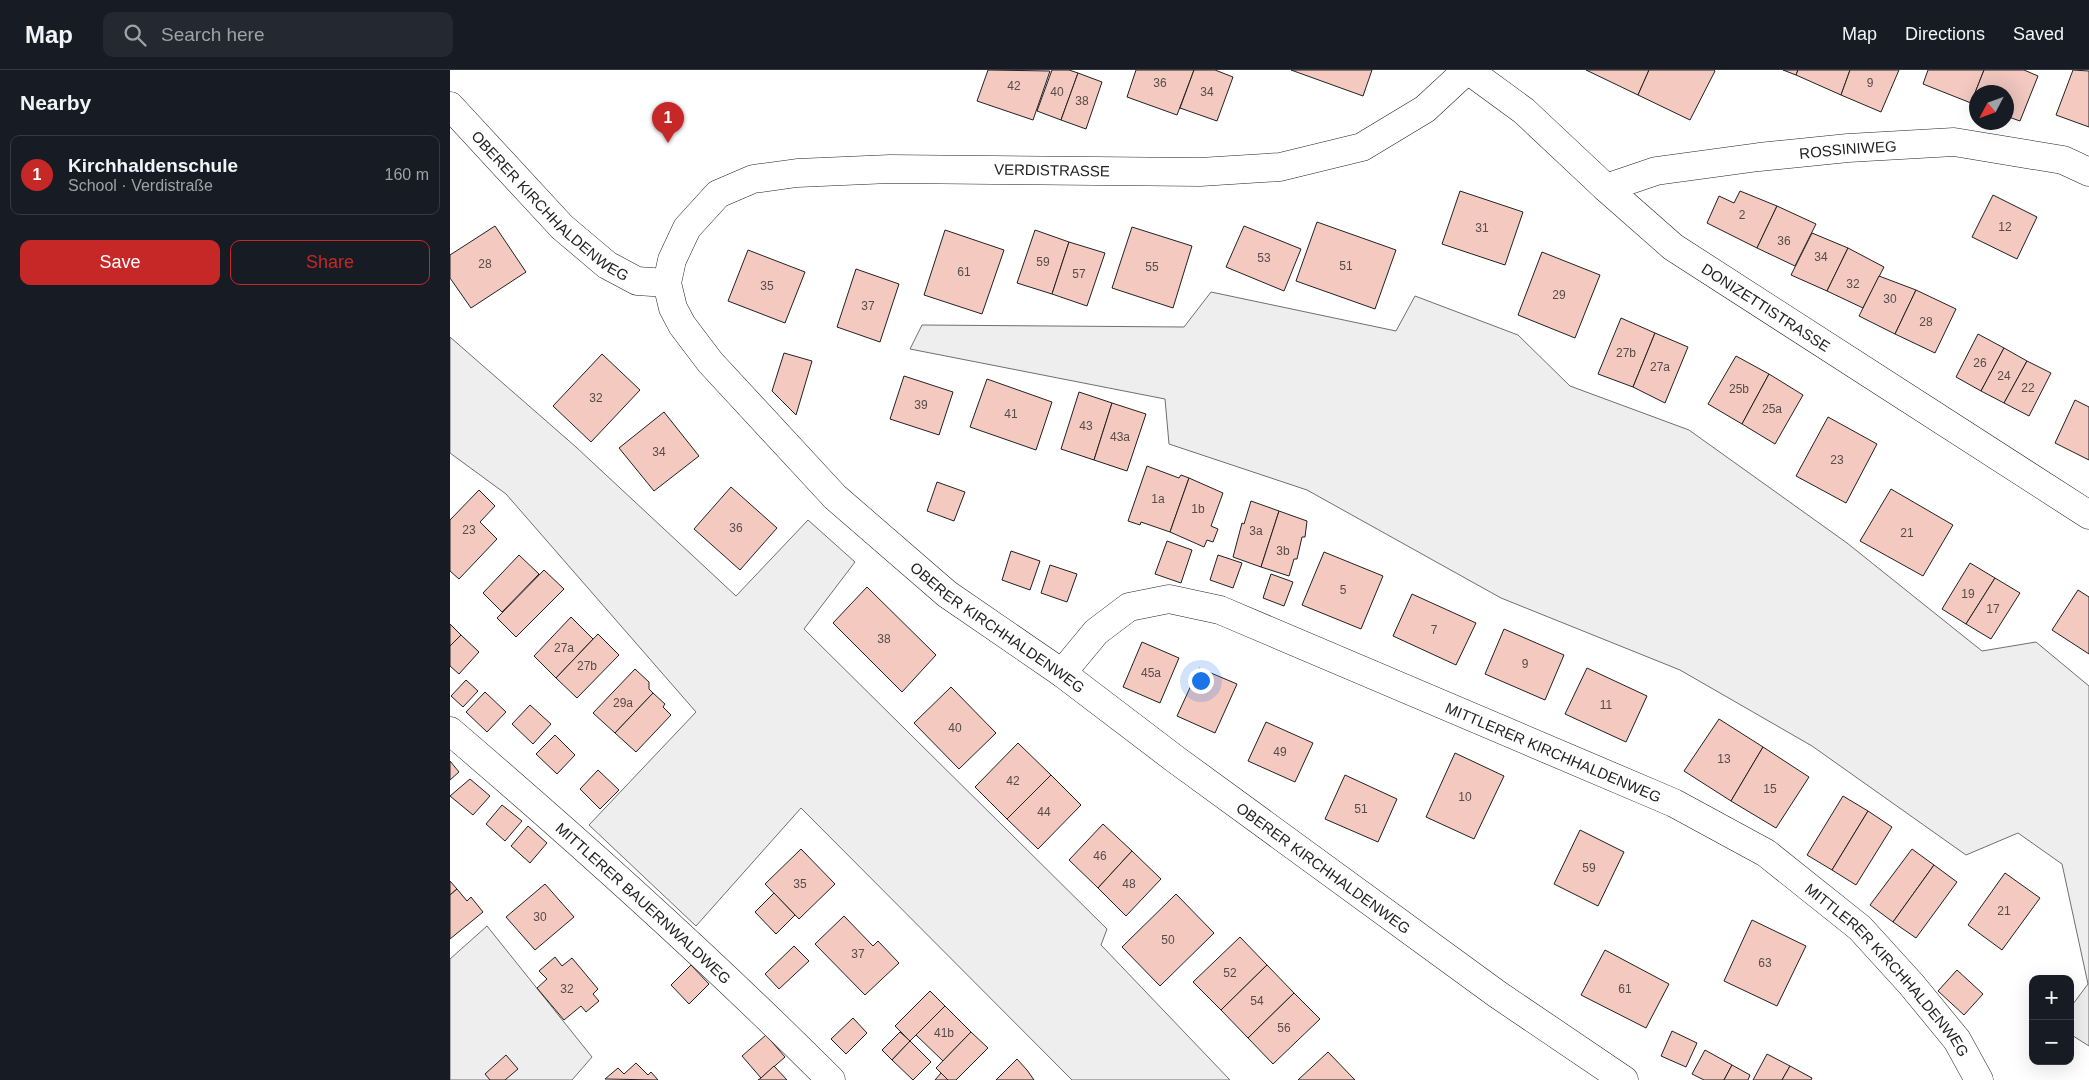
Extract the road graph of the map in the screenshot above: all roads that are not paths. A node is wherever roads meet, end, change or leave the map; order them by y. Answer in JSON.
{"nodes":[{"id":1,"x":1467,"y":70,"type":"edge"},
{"id":2,"x":450,"y":106,"type":"edge"},
{"id":3,"x":2089,"y":172,"type":"edge"},
{"id":4,"x":1606,"y":188,"type":"junction"},
{"id":5,"x":667,"y":283,"type":"junction"},
{"id":6,"x":2089,"y":515,"type":"edge"},
{"id":7,"x":1062,"y":673,"type":"junction"},
{"id":8,"x":450,"y":731,"type":"edge"},
{"id":9,"x":831,"y":1080,"type":"edge"},
{"id":10,"x":1624,"y":1080,"type":"edge"},
{"id":11,"x":1979,"y":1080,"type":"edge"}],
"edges":[{"from":1,"to":4,"type":"street","name":"DONIZETTISTRASSE"},
{"from":1,"to":5,"type":"street","name":"VERDISTRASSE"},
{"from":2,"to":5,"type":"street","name":"OBERER KIRCHHALDENWEG"},
{"from":3,"to":4,"type":"street","name":"ROSSINIWEG"},
{"from":4,"to":6,"type":"street","name":"DONIZETTISTRASSE"},
{"from":5,"to":7,"type":"street","name":"OBERER KIRCHHALDENWEG"},
{"from":7,"to":10,"type":"street","name":"OBERER KIRCHHALDENWEG"},
{"from":7,"to":11,"type":"street","name":"MITTLERER KIRCHHALDENWEG"},
{"from":8,"to":9,"type":"street","name":"MITTLERER BAUERNWALDWEG"}]}
